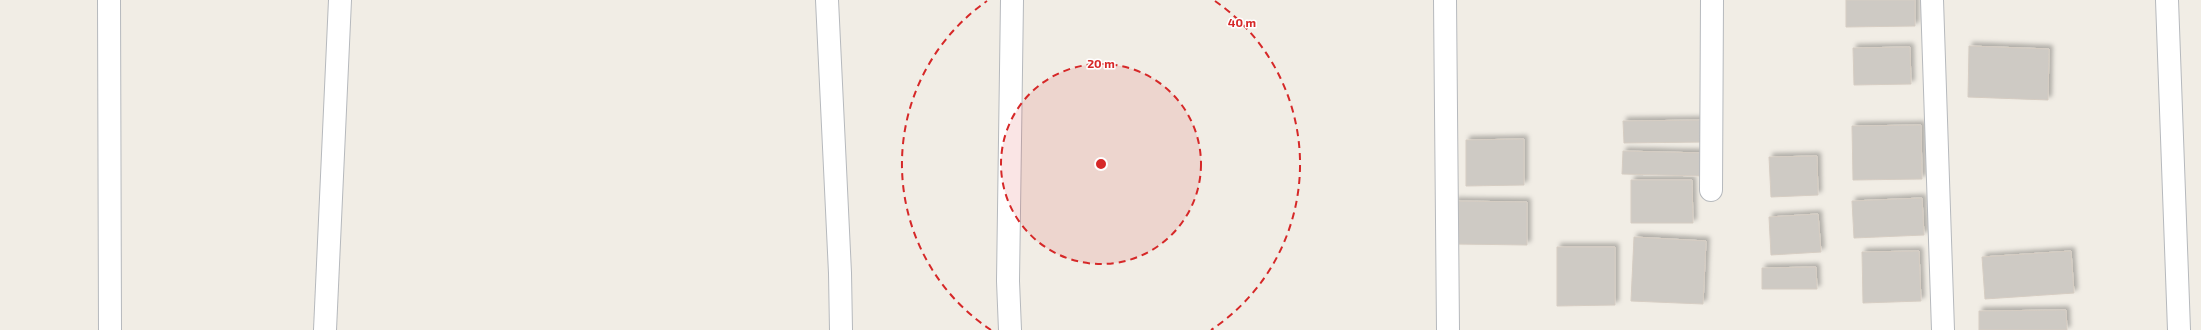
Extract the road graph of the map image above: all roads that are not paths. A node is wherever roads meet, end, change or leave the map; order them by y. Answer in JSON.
{"nodes":[{"id":1,"x":109,"y":0,"type":"edge"},
{"id":2,"x":340,"y":0,"type":"edge"},
{"id":3,"x":827,"y":0,"type":"edge"},
{"id":4,"x":1012,"y":0,"type":"edge"},
{"id":5,"x":1445,"y":0,"type":"edge"},
{"id":6,"x":1712,"y":0,"type":"edge"},
{"id":7,"x":1932,"y":0,"type":"edge"},
{"id":8,"x":2167,"y":0,"type":"edge"},
{"id":9,"x":1711,"y":190,"type":"dead end"},
{"id":10,"x":110,"y":330,"type":"edge"},
{"id":11,"x":325,"y":330,"type":"edge"},
{"id":12,"x":841,"y":330,"type":"edge"},
{"id":13,"x":1010,"y":330,"type":"edge"},
{"id":14,"x":1448,"y":330,"type":"edge"},
{"id":15,"x":1943,"y":330,"type":"edge"},
{"id":16,"x":2179,"y":330,"type":"edge"}],
"edges":[{"from":1,"to":10,"type":"street"},
{"from":2,"to":11,"type":"street"},
{"from":3,"to":12,"type":"street"},
{"from":4,"to":13,"type":"street"},
{"from":5,"to":14,"type":"street"},
{"from":6,"to":9,"type":"street"},
{"from":7,"to":15,"type":"street"},
{"from":8,"to":16,"type":"street"}]}
